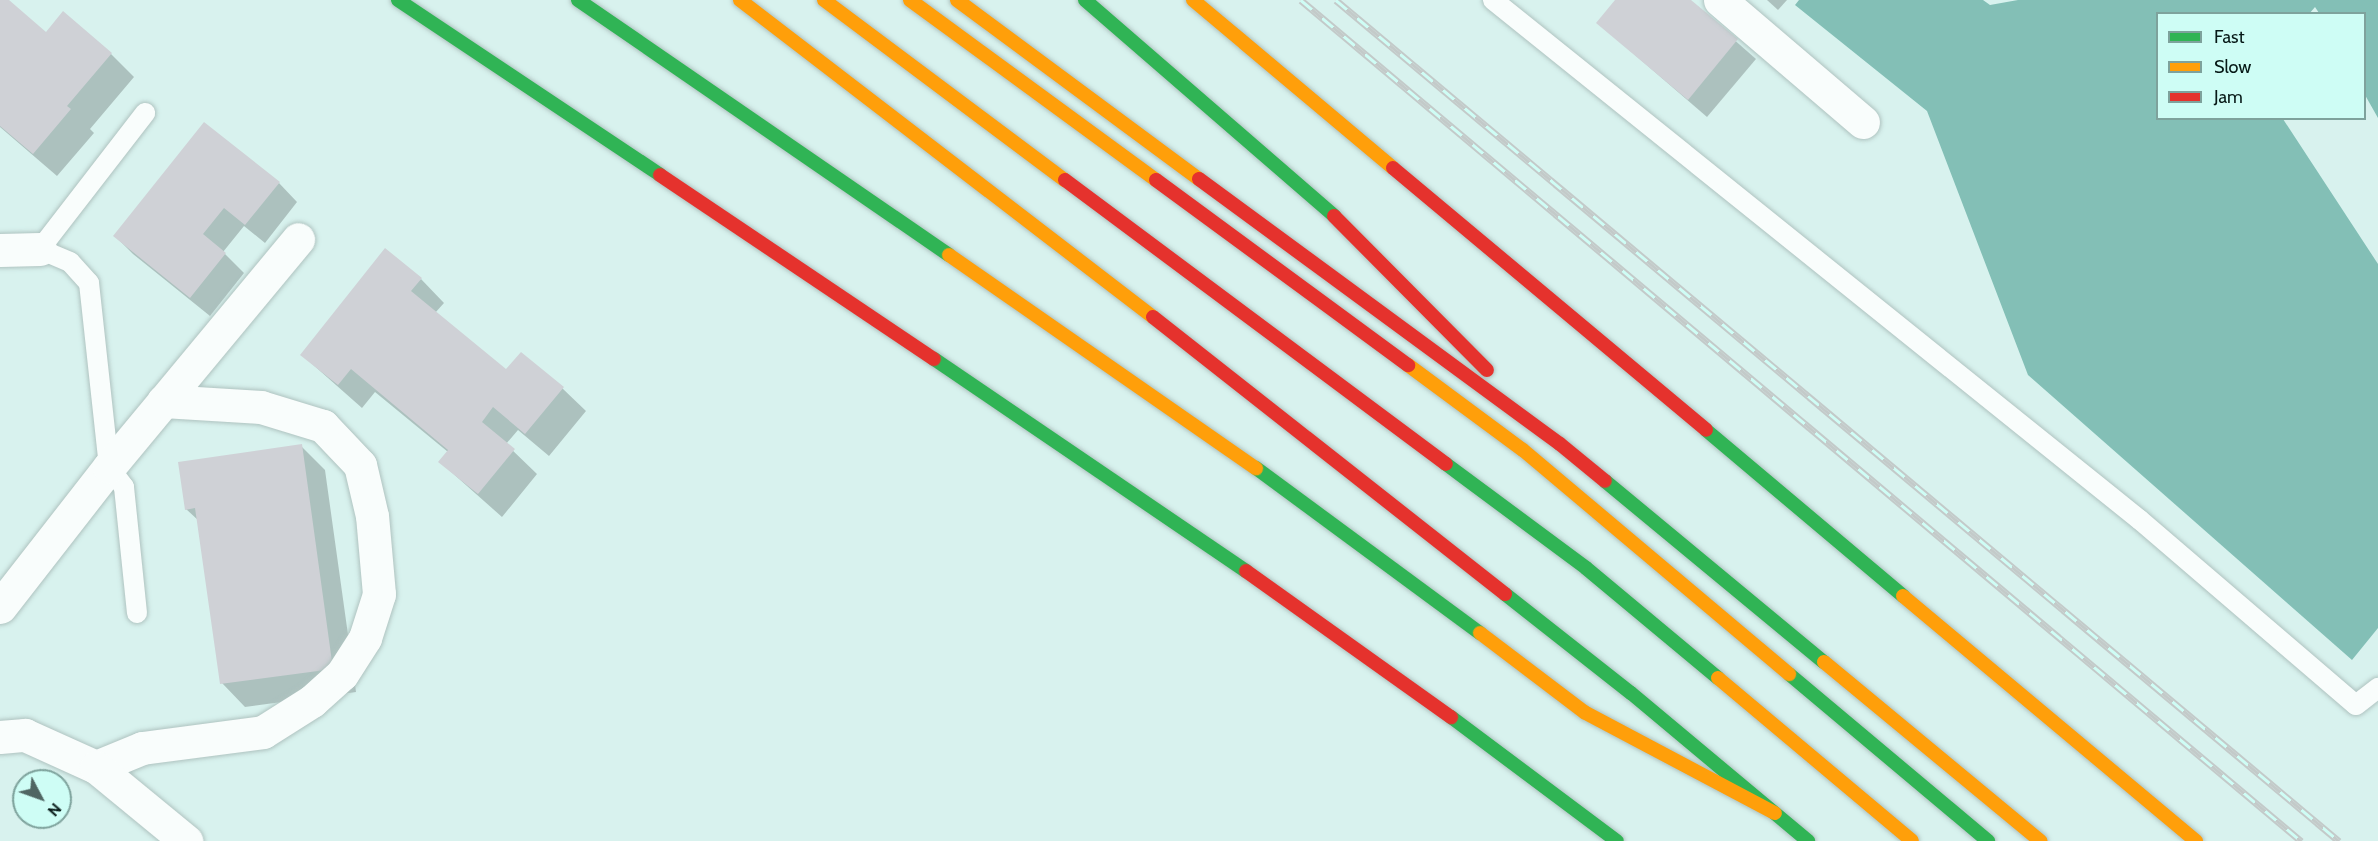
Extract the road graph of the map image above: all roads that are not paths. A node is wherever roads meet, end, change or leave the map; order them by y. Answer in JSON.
{"nodes":[{"id":1,"x":398,"y":0,"type":"edge"},
{"id":2,"x":578,"y":0,"type":"edge"},
{"id":3,"x":740,"y":0,"type":"edge"},
{"id":4,"x":824,"y":0,"type":"edge"},
{"id":5,"x":910,"y":0,"type":"edge"},
{"id":6,"x":957,"y":0,"type":"edge"},
{"id":7,"x":1085,"y":0,"type":"edge"},
{"id":8,"x":1193,"y":0,"type":"edge"},
{"id":9,"x":1493,"y":0,"type":"edge"},
{"id":10,"x":1720,"y":0,"type":"edge"},
{"id":11,"x":145,"y":113,"type":"dead end"},
{"id":12,"x":1863,"y":122,"type":"dead end"},
{"id":13,"x":298,"y":239,"type":"dead end"},
{"id":14,"x":40,"y":249,"type":"junction"},
{"id":15,"x":0,"y":250,"type":"edge"},
{"id":16,"x":163,"y":401,"type":"junction"},
{"id":17,"x":1560,"y":444,"type":"junction"},
{"id":18,"x":109,"y":467,"type":"junction"},
{"id":19,"x":0,"y":607,"type":"edge"},
{"id":20,"x":137,"y":613,"type":"dead end"},
{"id":21,"x":2378,"y":688,"type":"edge"},
{"id":22,"x":0,"y":737,"type":"edge"},
{"id":23,"x":96,"y":767,"type":"junction"},
{"id":24,"x":1775,"y":813,"type":"junction"},
{"id":25,"x":186,"y":841,"type":"edge"},
{"id":26,"x":1617,"y":841,"type":"edge"},
{"id":27,"x":1808,"y":841,"type":"edge"},
{"id":28,"x":1912,"y":841,"type":"edge"},
{"id":29,"x":1988,"y":841,"type":"edge"},
{"id":30,"x":2040,"y":841,"type":"edge"},
{"id":31,"x":2196,"y":841,"type":"edge"}],
"edges":[{"from":1,"to":26,"type":"highway"},
{"from":2,"to":24,"type":"highway"},
{"from":3,"to":24,"type":"highway"},
{"from":4,"to":28,"type":"highway"},
{"from":5,"to":29,"type":"highway"},
{"from":6,"to":17,"type":"highway"},
{"from":7,"to":17,"type":"highway"},
{"from":8,"to":31,"type":"highway"},
{"from":9,"to":21,"type":"lane"},
{"from":10,"to":12,"type":"street"},
{"from":11,"to":14,"type":"lane"},
{"from":13,"to":16,"type":"street"},
{"from":14,"to":15,"type":"street"},
{"from":14,"to":18,"type":"lane"},
{"from":16,"to":18,"type":"street"},
{"from":16,"to":23,"type":"street"},
{"from":17,"to":30,"type":"highway"},
{"from":18,"to":19,"type":"street"},
{"from":18,"to":20,"type":"lane"},
{"from":22,"to":23,"type":"street"},
{"from":23,"to":25,"type":"street"},
{"from":24,"to":27,"type":"highway"}]}
